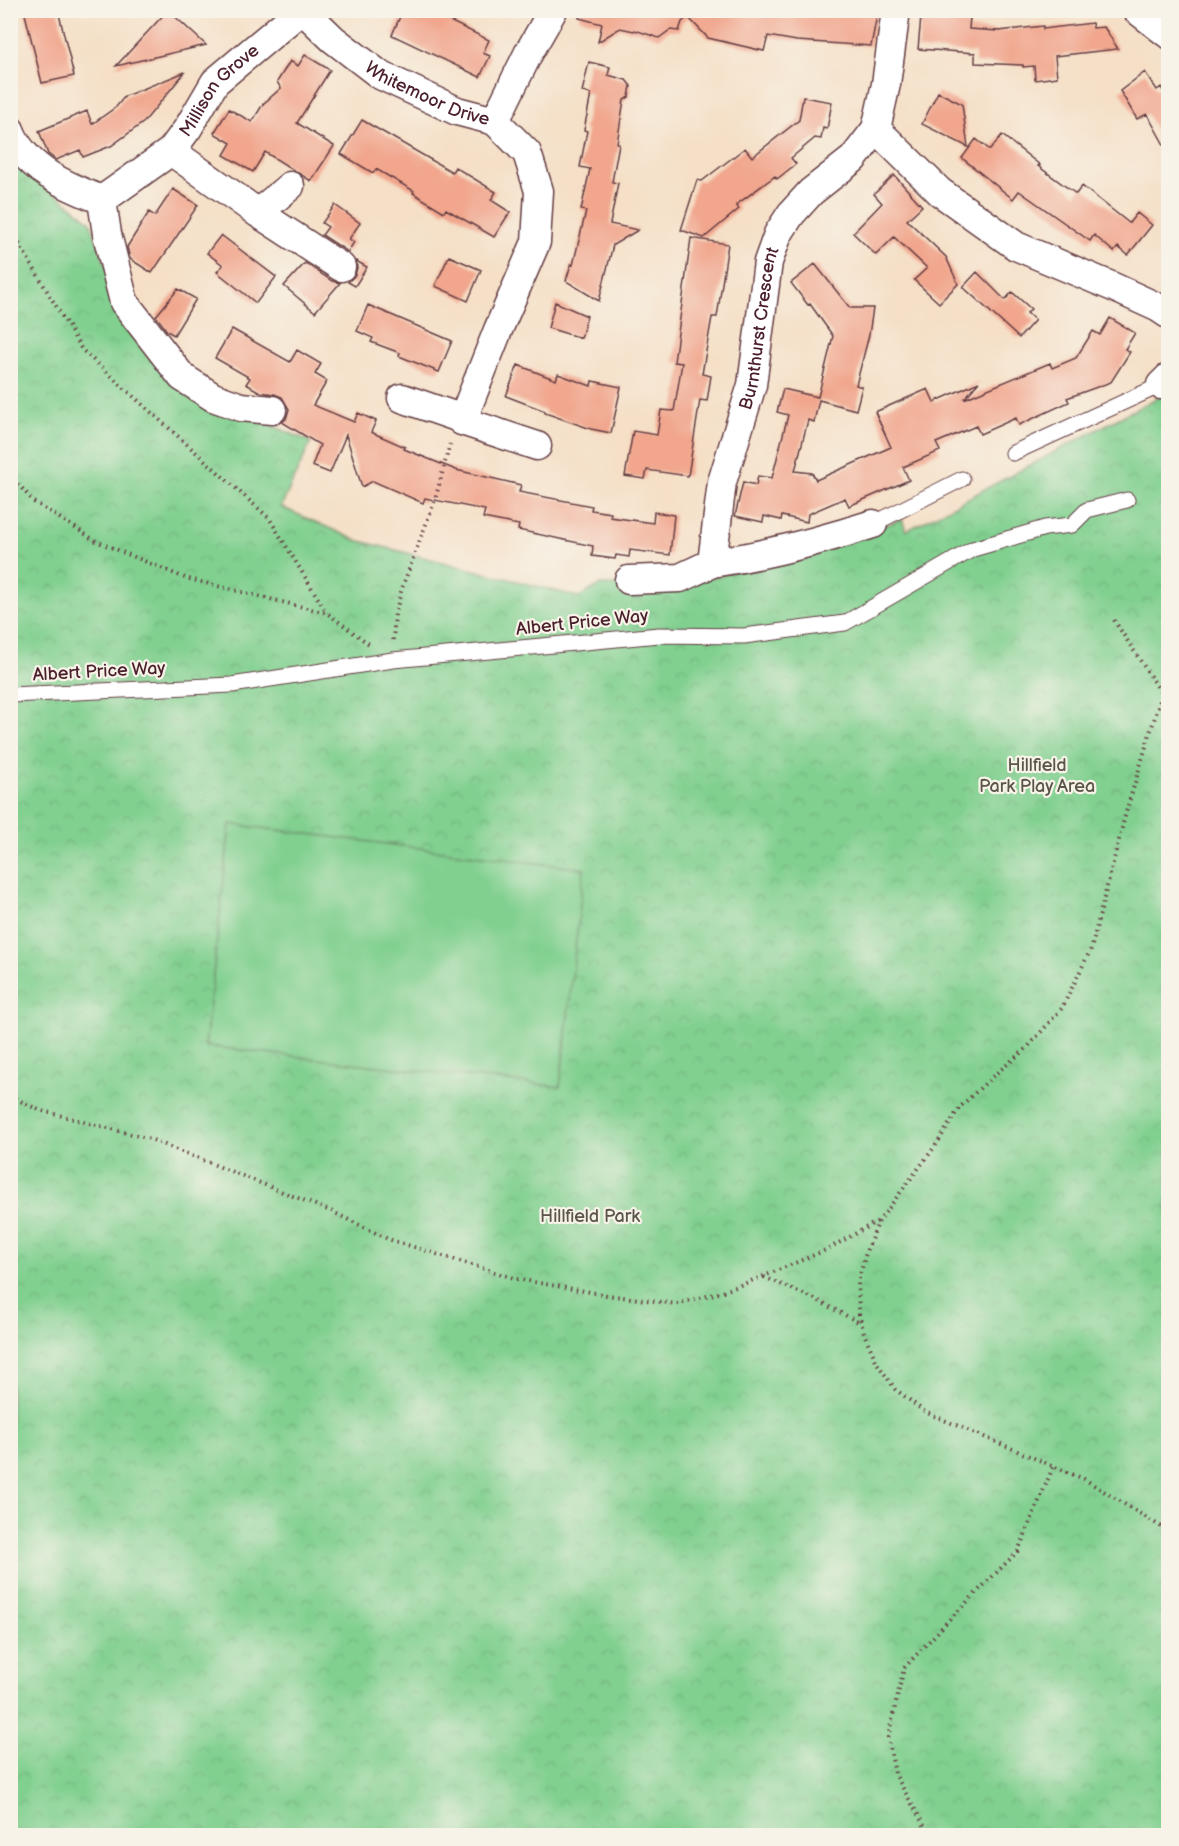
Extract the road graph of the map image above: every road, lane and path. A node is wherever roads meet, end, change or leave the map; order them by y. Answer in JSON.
{"nodes":[{"id":1,"x":302,"y":10,"type":"edge"},
{"id":2,"x":553,"y":10,"type":"edge"},
{"id":3,"x":896,"y":10,"type":"edge"},
{"id":4,"x":1137,"y":10,"type":"edge"},
{"id":5,"x":1168,"y":34,"type":"edge"},
{"id":6,"x":495,"y":121,"type":"junction"},
{"id":7,"x":876,"y":129,"type":"junction"},
{"id":8,"x":10,"y":130,"type":"edge"},
{"id":9,"x":171,"y":151,"type":"junction"},
{"id":10,"x":290,"y":186,"type":"dead end"},
{"id":11,"x":102,"y":200,"type":"junction"},
{"id":12,"x":258,"y":213,"type":"junction"},
{"id":13,"x":10,"y":228,"type":"edge"},
{"id":14,"x":341,"y":267,"type":"dead end"},
{"id":15,"x":1168,"y":314,"type":"edge"},
{"id":16,"x":1165,"y":381,"type":"edge"},
{"id":17,"x":402,"y":398,"type":"dead end"},
{"id":18,"x":272,"y":410,"type":"dead end"},
{"id":19,"x":459,"y":419,"type":"junction"},
{"id":20,"x":537,"y":446,"type":"dead end"},
{"id":21,"x":1012,"y":453,"type":"dead end"},
{"id":22,"x":10,"y":475,"type":"edge"},
{"id":23,"x":962,"y":479,"type":"dead end"},
{"id":24,"x":1127,"y":500,"type":"dead end"},
{"id":25,"x":873,"y":524,"type":"joint"},
{"id":26,"x":711,"y":563,"type":"junction"},
{"id":27,"x":629,"y":580,"type":"dead end"},
{"id":28,"x":327,"y":613,"type":"junction"},
{"id":29,"x":1114,"y":620,"type":"dead end"},
{"id":30,"x":393,"y":654,"type":"junction"},
{"id":31,"x":1168,"y":685,"type":"edge"},
{"id":32,"x":1162,"y":694,"type":"junction"},
{"id":33,"x":10,"y":695,"type":"edge"},
{"id":34,"x":10,"y":1096,"type":"edge"},
{"id":35,"x":879,"y":1221,"type":"junction"},
{"id":36,"x":764,"y":1276,"type":"junction"},
{"id":37,"x":861,"y":1324,"type":"junction"},
{"id":38,"x":1054,"y":1465,"type":"junction"},
{"id":39,"x":1168,"y":1531,"type":"edge"},
{"id":40,"x":930,"y":1836,"type":"edge"}],
"edges":[{"from":1,"to":6,"type":"street","name":"Whitemoor Drive"},
{"from":1,"to":9,"type":"street","name":"Millison Grove"},
{"from":2,"to":6,"type":"street"},
{"from":3,"to":7,"type":"street","name":"Burnthurst Crescent"},
{"from":4,"to":5,"type":"street"},
{"from":6,"to":19,"type":"street","name":"Whitemoor Drive"},
{"from":7,"to":15,"type":"street"},
{"from":7,"to":26,"type":"street","name":"Burnthurst Crescent"},
{"from":8,"to":11,"type":"street"},
{"from":9,"to":11,"type":"street","name":"Millison Grove"},
{"from":9,"to":12,"type":"street","name":"Millison Grove"},
{"from":10,"to":12,"type":"street"},
{"from":11,"to":18,"type":"street"},
{"from":12,"to":14,"type":"street","name":"Millison Grove"},
{"from":13,"to":28,"type":"path"},
{"from":16,"to":21,"type":"lane"},
{"from":17,"to":19,"type":"street"},
{"from":19,"to":20,"type":"street"},
{"from":19,"to":30,"type":"path"},
{"from":22,"to":28,"type":"path"},
{"from":23,"to":25,"type":"lane"},
{"from":24,"to":30,"type":"lane","name":"Albert Price Way"},
{"from":25,"to":26,"type":"street"},
{"from":26,"to":27,"type":"street"},
{"from":28,"to":30,"type":"path"},
{"from":29,"to":32,"type":"path"},
{"from":30,"to":33,"type":"lane","name":"Albert Price Way"},
{"from":31,"to":32,"type":"path"},
{"from":32,"to":35,"type":"path"},
{"from":34,"to":36,"type":"path"},
{"from":35,"to":36,"type":"path"},
{"from":35,"to":37,"type":"path"},
{"from":36,"to":37,"type":"path"},
{"from":37,"to":38,"type":"path"},
{"from":38,"to":39,"type":"path"},
{"from":38,"to":40,"type":"path"}]}
